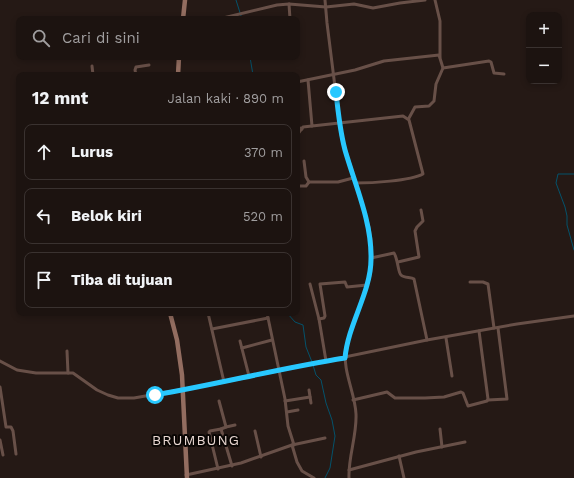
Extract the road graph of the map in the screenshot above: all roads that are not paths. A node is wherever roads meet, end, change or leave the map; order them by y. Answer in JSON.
{"nodes":[{"id":1,"x":186,"y":0,"type":"edge"},
{"id":2,"x":326,"y":0,"type":"edge"},
{"id":3,"x":425,"y":0,"type":"edge"},
{"id":4,"x":435,"y":0,"type":"edge"},
{"id":5,"x":289,"y":4,"type":"junction"},
{"id":6,"x":326,"y":7,"type":"junction"},
{"id":7,"x":183,"y":16,"type":"edge"},
{"id":8,"x":231,"y":16,"type":"edge"},
{"id":9,"x":290,"y":16,"type":"edge"},
{"id":10,"x":440,"y":57,"type":"junction"},
{"id":11,"x":179,"y":60,"type":"edge"},
{"id":12,"x":150,"y":65,"type":"dead end"},
{"id":13,"x":92,"y":66,"type":"dead end"},
{"id":14,"x":443,"y":68,"type":"junction"},
{"id":15,"x":93,"y":72,"type":"edge"},
{"id":16,"x":135,"y":72,"type":"edge"},
{"id":17,"x":178,"y":72,"type":"edge"},
{"id":18,"x":504,"y":74,"type":"dead end"},
{"id":19,"x":333,"y":75,"type":"junction"},
{"id":20,"x":308,"y":80,"type":"junction"},
{"id":21,"x":300,"y":81,"type":"edge"},
{"id":22,"x":409,"y":118,"type":"junction"},
{"id":23,"x":340,"y":123,"type":"junction"},
{"id":24,"x":312,"y":126,"type":"junction"},
{"id":25,"x":302,"y":129,"type":"joint"},
{"id":26,"x":300,"y":132,"type":"edge"},
{"id":27,"x":304,"y":161,"type":"dead end"},
{"id":28,"x":354,"y":178,"type":"junction"},
{"id":29,"x":309,"y":182,"type":"junction"},
{"id":30,"x":355,"y":183,"type":"junction"},
{"id":31,"x":300,"y":186,"type":"edge"},
{"id":32,"x":421,"y":210,"type":"dead end"},
{"id":33,"x":371,"y":258,"type":"junction"},
{"id":34,"x":398,"y":262,"type":"junction"},
{"id":35,"x":470,"y":282,"type":"dead end"},
{"id":36,"x":310,"y":284,"type":"dead end"},
{"id":37,"x":367,"y":285,"type":"junction"},
{"id":38,"x":171,"y":316,"type":"edge"},
{"id":39,"x":209,"y":316,"type":"edge"},
{"id":40,"x":574,"y":316,"type":"edge"},
{"id":41,"x":268,"y":318,"type":"joint"},
{"id":42,"x":318,"y":319,"type":"junction"},
{"id":43,"x":496,"y":328,"type":"junction"},
{"id":44,"x":212,"y":329,"type":"junction"},
{"id":45,"x":479,"y":331,"type":"junction"},
{"id":46,"x":446,"y":338,"type":"junction"},
{"id":47,"x":272,"y":340,"type":"junction"},
{"id":48,"x":427,"y":340,"type":"junction"},
{"id":49,"x":240,"y":341,"type":"dead end"},
{"id":50,"x":242,"y":348,"type":"junction"},
{"id":51,"x":67,"y":351,"type":"dead end"},
{"id":52,"x":345,"y":358,"type":"junction"},
{"id":53,"x":0,"y":361,"type":"edge"},
{"id":54,"x":326,"y":361,"type":"junction"},
{"id":55,"x":278,"y":371,"type":"junction"},
{"id":56,"x":68,"y":373,"type":"junction"},
{"id":57,"x":248,"y":376,"type":"junction"},
{"id":58,"x":452,"y":376,"type":"dead end"},
{"id":59,"x":224,"y":382,"type":"junction"},
{"id":60,"x":0,"y":387,"type":"edge"},
{"id":61,"x":182,"y":390,"type":"junction"},
{"id":62,"x":309,"y":390,"type":"dead end"},
{"id":63,"x":310,"y":397,"type":"junction"},
{"id":64,"x":353,"y":400,"type":"junction"},
{"id":65,"x":488,"y":400,"type":"junction"},
{"id":66,"x":219,"y":401,"type":"dead end"},
{"id":67,"x":285,"y":401,"type":"junction"},
{"id":68,"x":311,"y":403,"type":"dead end"},
{"id":69,"x":1,"y":407,"type":"edge"},
{"id":70,"x":298,"y":410,"type":"dead end"},
{"id":71,"x":287,"y":412,"type":"junction"},
{"id":72,"x":235,"y":425,"type":"dead end"},
{"id":73,"x":226,"y":427,"type":"junction"},
{"id":74,"x":221,"y":429,"type":"junction"},
{"id":75,"x":440,"y":429,"type":"dead end"},
{"id":76,"x":255,"y":431,"type":"dead end"},
{"id":77,"x":325,"y":438,"type":"dead end"},
{"id":78,"x":0,"y":440,"type":"edge"},
{"id":79,"x":465,"y":442,"type":"dead end"},
{"id":80,"x":293,"y":445,"type":"junction"},
{"id":81,"x":442,"y":447,"type":"junction"},
{"id":82,"x":3,"y":454,"type":"dead end"},
{"id":83,"x":16,"y":454,"type":"dead end"},
{"id":84,"x":399,"y":456,"type":"junction"},
{"id":85,"x":261,"y":457,"type":"junction"},
{"id":86,"x":232,"y":466,"type":"junction"},
{"id":87,"x":218,"y":469,"type":"junction"},
{"id":88,"x":348,"y":470,"type":"junction"},
{"id":89,"x":186,"y":476,"type":"edge"},
{"id":90,"x":314,"y":478,"type":"edge"},
{"id":91,"x":349,"y":478,"type":"edge"},
{"id":92,"x":404,"y":478,"type":"edge"}],
"edges":[{"from":1,"to":7,"type":"street"},
{"from":2,"to":6,"type":"street"},
{"from":3,"to":6,"type":"street"},
{"from":4,"to":10,"type":"street"},
{"from":5,"to":6,"type":"street"},
{"from":5,"to":8,"type":"street"},
{"from":5,"to":9,"type":"street"},
{"from":6,"to":19,"type":"street"},
{"from":10,"to":14,"type":"street"},
{"from":10,"to":19,"type":"street"},
{"from":11,"to":17,"type":"street"},
{"from":12,"to":16,"type":"street"},
{"from":13,"to":15,"type":"street"},
{"from":14,"to":18,"type":"street"},
{"from":14,"to":22,"type":"street"},
{"from":19,"to":20,"type":"street"},
{"from":19,"to":23,"type":"street"},
{"from":20,"to":21,"type":"street"},
{"from":20,"to":24,"type":"street"},
{"from":22,"to":23,"type":"street"},
{"from":22,"to":30,"type":"street"},
{"from":23,"to":24,"type":"street"},
{"from":23,"to":28,"type":"street"},
{"from":24,"to":25,"type":"street"},
{"from":25,"to":26,"type":"street"},
{"from":27,"to":29,"type":"street"},
{"from":28,"to":29,"type":"street"},
{"from":28,"to":30,"type":"street"},
{"from":29,"to":31,"type":"street"},
{"from":30,"to":33,"type":"street"},
{"from":32,"to":34,"type":"street"},
{"from":33,"to":34,"type":"street"},
{"from":33,"to":37,"type":"street"},
{"from":34,"to":48,"type":"street"},
{"from":35,"to":43,"type":"street"},
{"from":36,"to":42,"type":"street"},
{"from":37,"to":42,"type":"street"},
{"from":37,"to":52,"type":"street"},
{"from":38,"to":61,"type":"street"},
{"from":39,"to":44,"type":"street"},
{"from":40,"to":43,"type":"street"},
{"from":41,"to":44,"type":"street"},
{"from":41,"to":47,"type":"street"},
{"from":42,"to":54,"type":"street"},
{"from":43,"to":45,"type":"street"},
{"from":43,"to":65,"type":"street"},
{"from":44,"to":59,"type":"street"},
{"from":45,"to":46,"type":"street"},
{"from":45,"to":65,"type":"street"},
{"from":46,"to":48,"type":"street"},
{"from":46,"to":58,"type":"street"},
{"from":47,"to":50,"type":"street"},
{"from":47,"to":55,"type":"street"},
{"from":48,"to":52,"type":"street"},
{"from":49,"to":50,"type":"street"},
{"from":50,"to":57,"type":"street"},
{"from":51,"to":56,"type":"street"},
{"from":52,"to":54,"type":"street"},
{"from":52,"to":64,"type":"street"},
{"from":53,"to":56,"type":"street"},
{"from":54,"to":55,"type":"street"},
{"from":55,"to":57,"type":"street"},
{"from":55,"to":67,"type":"street"},
{"from":56,"to":61,"type":"street"},
{"from":57,"to":59,"type":"street"},
{"from":59,"to":61,"type":"street"},
{"from":60,"to":69,"type":"street"},
{"from":61,"to":89,"type":"street"},
{"from":62,"to":63,"type":"street"},
{"from":63,"to":67,"type":"street"},
{"from":63,"to":68,"type":"street"},
{"from":64,"to":65,"type":"street"},
{"from":64,"to":88,"type":"street"},
{"from":66,"to":73,"type":"street"},
{"from":67,"to":71,"type":"street"},
{"from":69,"to":83,"type":"street"},
{"from":70,"to":71,"type":"street"},
{"from":71,"to":80,"type":"street"},
{"from":72,"to":73,"type":"street"},
{"from":73,"to":74,"type":"street"},
{"from":74,"to":86,"type":"street"},
{"from":74,"to":87,"type":"street"},
{"from":75,"to":81,"type":"street"},
{"from":76,"to":85,"type":"street"},
{"from":77,"to":80,"type":"street"},
{"from":78,"to":82,"type":"street"},
{"from":79,"to":81,"type":"street"},
{"from":80,"to":85,"type":"street"},
{"from":80,"to":90,"type":"street"},
{"from":81,"to":84,"type":"street"},
{"from":84,"to":88,"type":"street"},
{"from":84,"to":92,"type":"street"},
{"from":85,"to":86,"type":"street"},
{"from":86,"to":87,"type":"street"},
{"from":87,"to":89,"type":"street"},
{"from":88,"to":91,"type":"street"}]}
